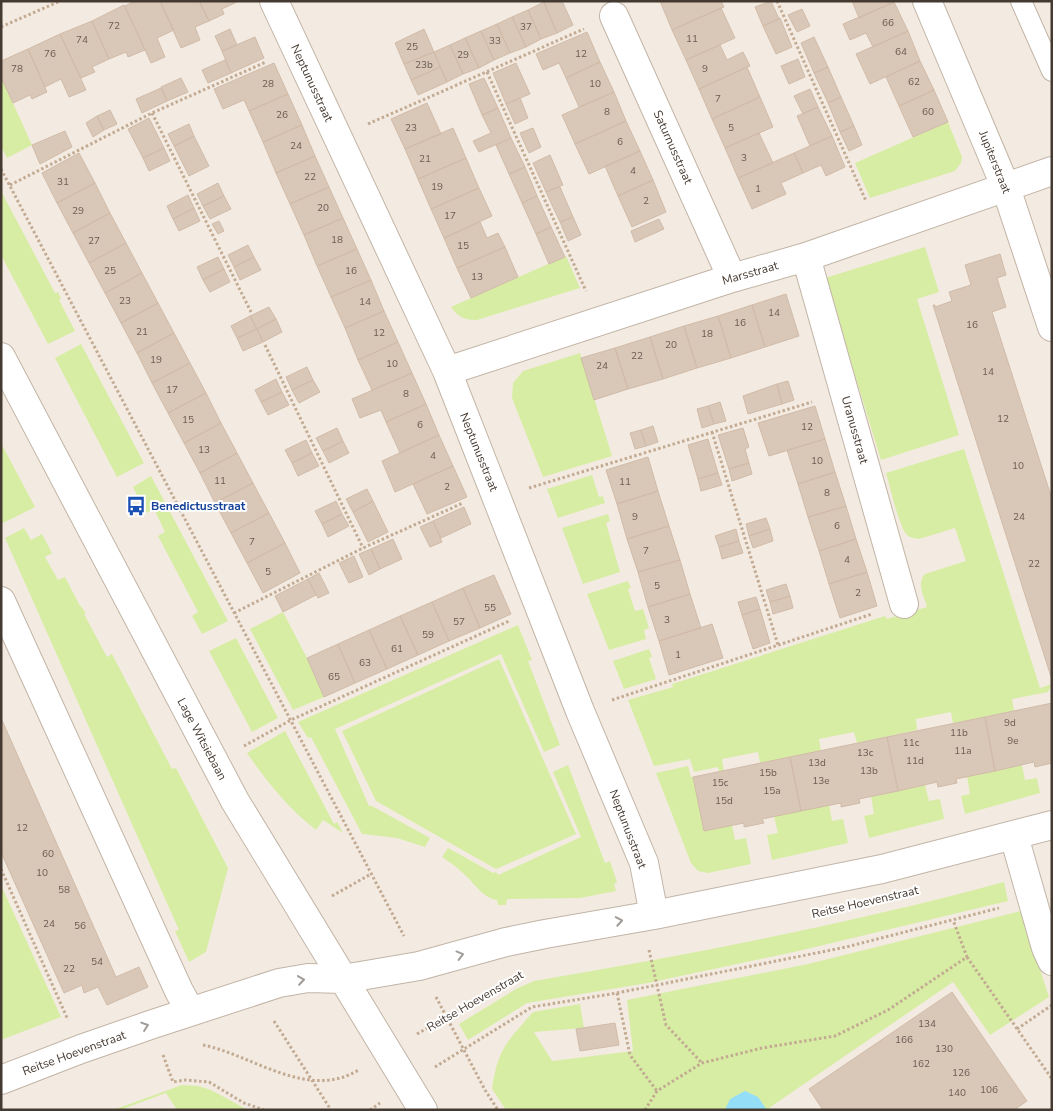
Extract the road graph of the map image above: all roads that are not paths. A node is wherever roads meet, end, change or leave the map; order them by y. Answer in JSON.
{"nodes":[{"id":1,"x":274,"y":1,"type":"edge"},
{"id":2,"x":927,"y":1,"type":"edge"},
{"id":3,"x":1021,"y":1,"type":"edge"},
{"id":4,"x":614,"y":16,"type":"dead end"},
{"id":5,"x":1052,"y":71,"type":"edge"},
{"id":6,"x":1052,"y":171,"type":"edge"},
{"id":7,"x":1006,"y":188,"type":"junction"},
{"id":8,"x":806,"y":257,"type":"junction"},
{"id":9,"x":732,"y":278,"type":"junction"},
{"id":10,"x":1052,"y":327,"type":"edge"},
{"id":11,"x":1,"y":358,"type":"edge"},
{"id":12,"x":446,"y":371,"type":"junction"},
{"id":13,"x":1,"y":601,"type":"edge"},
{"id":14,"x":904,"y":604,"type":"road end"},
{"id":15,"x":1052,"y":825,"type":"edge"},
{"id":16,"x":1014,"y":836,"type":"junction"},
{"id":17,"x":654,"y":916,"type":"junction"},
{"id":18,"x":1052,"y":961,"type":"edge"},
{"id":19,"x":343,"y":979,"type":"junction"},
{"id":20,"x":190,"y":1011,"type":"junction"},
{"id":21,"x":1,"y":1080,"type":"edge"},
{"id":22,"x":422,"y":1110,"type":"edge"}],
"edges":[{"from":1,"to":12,"type":"street","name":"Neptunusstraat"},
{"from":2,"to":7,"type":"street","name":"Jupiterstraat"},
{"from":3,"to":5,"type":"lane"},
{"from":4,"to":9,"type":"street","name":"Saturnusstraat"},
{"from":6,"to":7,"type":"street","name":"Marsstraat"},
{"from":7,"to":8,"type":"street","name":"Marsstraat"},
{"from":7,"to":10,"type":"street","name":"Jupiterstraat"},
{"from":8,"to":9,"type":"street","name":"Marsstraat"},
{"from":8,"to":14,"type":"street","name":"Uranusstraat"},
{"from":9,"to":12,"type":"street","name":"Marsstraat"},
{"from":11,"to":19,"type":"street","name":"Lage Witsiebaan"},
{"from":12,"to":17,"type":"street","name":"Neptunusstraat"},
{"from":13,"to":20,"type":"street"},
{"from":15,"to":16,"type":"street","name":"Reitse Hoevenstraat"},
{"from":16,"to":17,"type":"street","name":"Reitse Hoevenstraat"},
{"from":16,"to":18,"type":"street"},
{"from":19,"to":17,"type":"street","name":"Reitse Hoevenstraat","one_way":true},
{"from":20,"to":19,"type":"street","name":"Reitse Hoevenstraat","one_way":true},
{"from":19,"to":22,"type":"street","name":"Lage Witsiebaan"},
{"from":21,"to":20,"type":"street","name":"Reitse Hoevenstraat","one_way":true}]}
